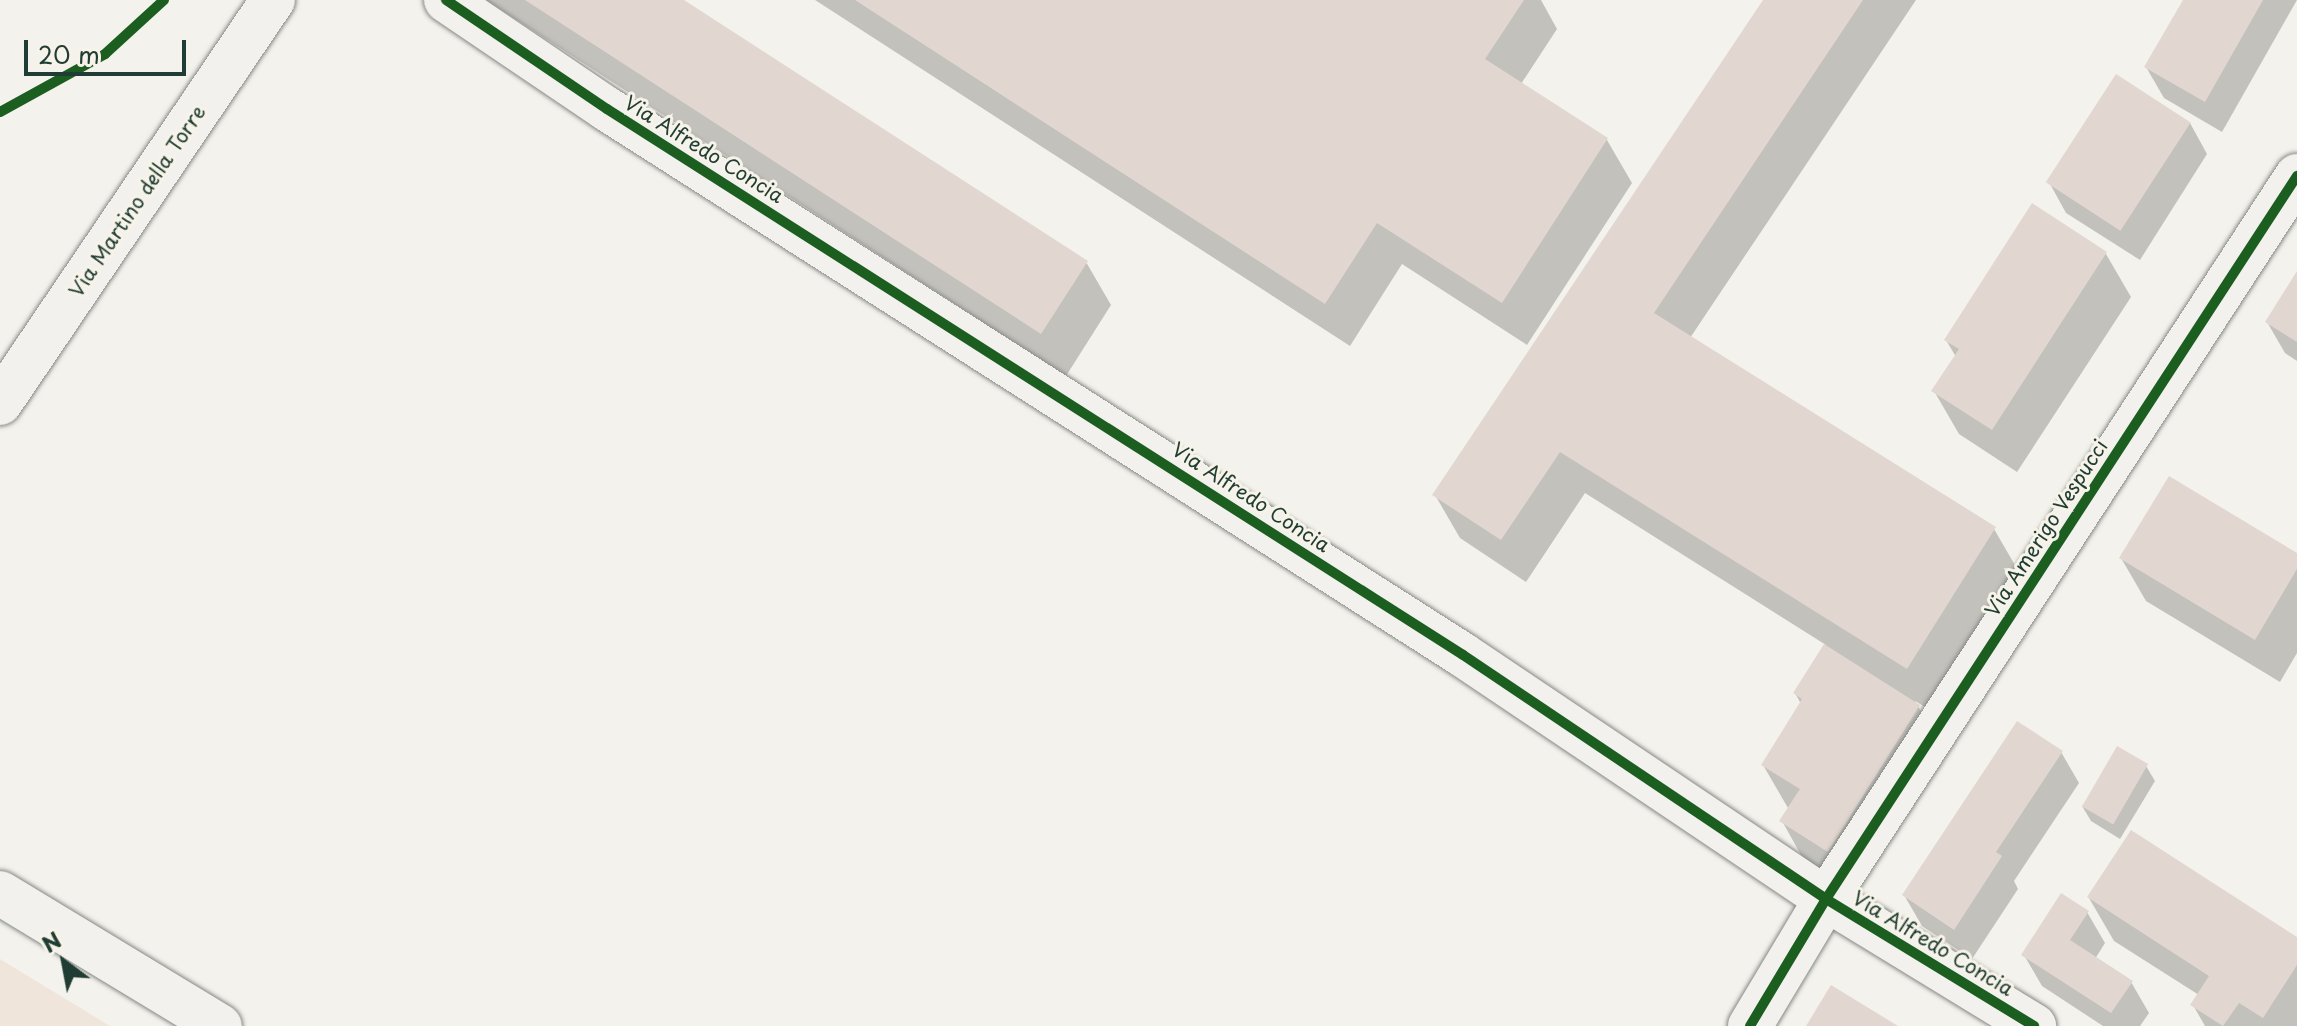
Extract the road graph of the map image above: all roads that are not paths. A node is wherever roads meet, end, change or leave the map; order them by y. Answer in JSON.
{"nodes":[{"id":1,"x":273,"y":0,"type":"edge"},
{"id":2,"x":446,"y":0,"type":"edge"},
{"id":3,"x":2297,"y":176,"type":"edge"},
{"id":4,"x":0,"y":403,"type":"edge"},
{"id":5,"x":0,"y":893,"type":"edge"},
{"id":6,"x":1826,"y":899,"type":"junction"},
{"id":7,"x":220,"y":1026,"type":"edge"},
{"id":8,"x":1750,"y":1026,"type":"edge"},
{"id":9,"x":2034,"y":1026,"type":"edge"}],
"edges":[{"from":1,"to":4,"type":"street","name":"Via Martino della Torre"},
{"from":2,"to":6,"type":"street","name":"Via Alfredo Concia"},
{"from":3,"to":6,"type":"street","name":"Via Amerigo Vespucci"},
{"from":5,"to":7,"type":"street"},
{"from":6,"to":8,"type":"street","name":"Via Amerigo Vespucci"},
{"from":6,"to":9,"type":"street","name":"Via Alfredo Concia"}]}
